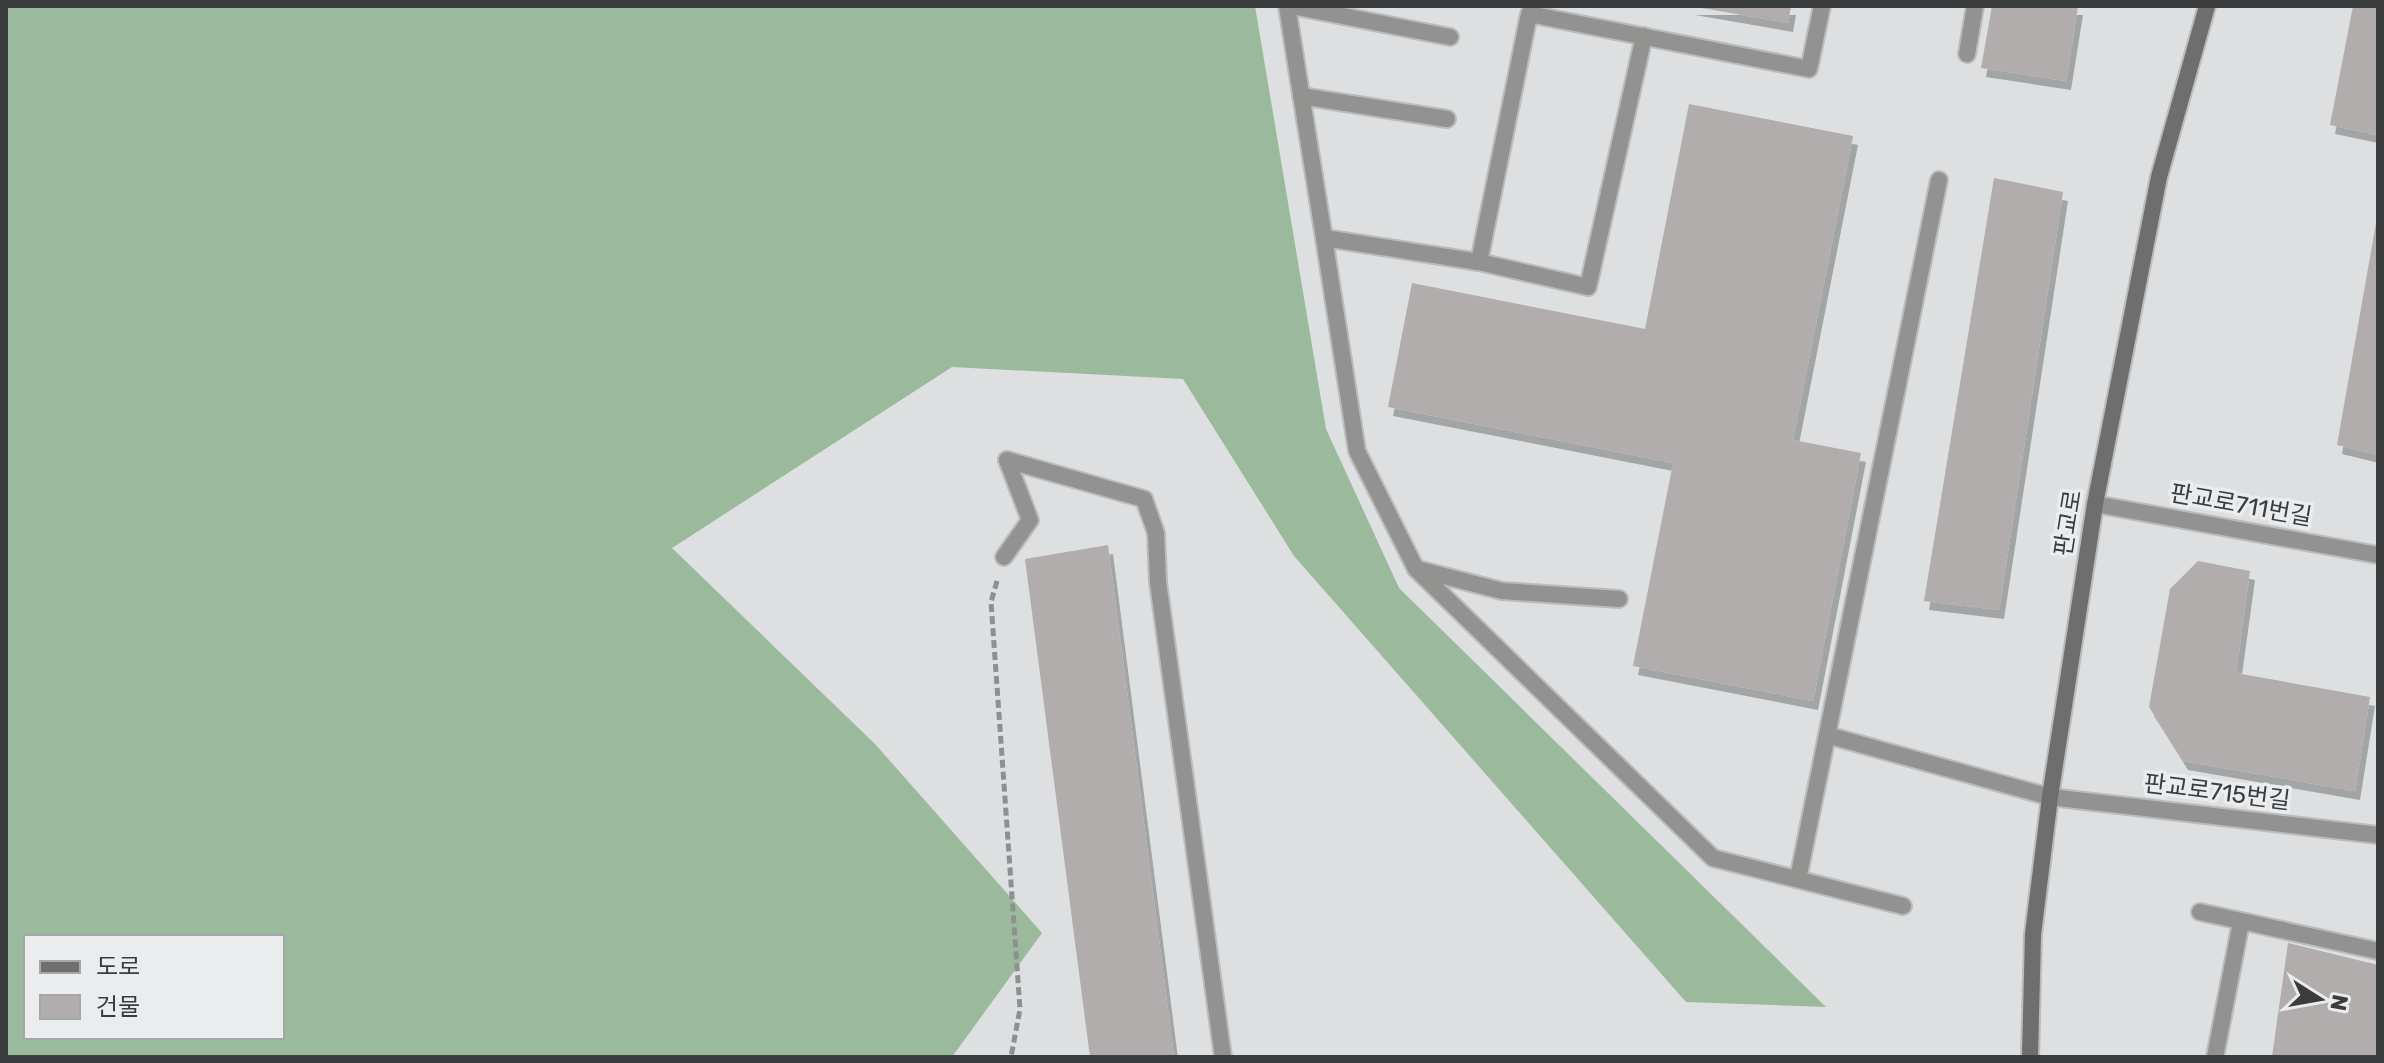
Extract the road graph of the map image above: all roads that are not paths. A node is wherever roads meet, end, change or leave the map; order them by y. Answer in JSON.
{"nodes":[{"id":1,"x":1290,"y":6,"type":"edge"},
{"id":2,"x":1822,"y":6,"type":"edge"},
{"id":3,"x":1975,"y":6,"type":"edge"},
{"id":4,"x":2207,"y":6,"type":"edge"},
{"id":5,"x":1527,"y":10,"type":"edge"},
{"id":6,"x":1644,"y":36,"type":"junction"},
{"id":7,"x":1450,"y":37,"type":"dead end"},
{"id":8,"x":1967,"y":54,"type":"dead end"},
{"id":9,"x":1301,"y":96,"type":"junction"},
{"id":10,"x":1447,"y":119,"type":"dead end"},
{"id":11,"x":1939,"y":180,"type":"dead end"},
{"id":12,"x":1324,"y":238,"type":"junction"},
{"id":13,"x":1479,"y":262,"type":"junction"},
{"id":14,"x":2095,"y":504,"type":"junction"},
{"id":15,"x":2378,"y":555,"type":"edge"},
{"id":16,"x":1004,"y":557,"type":"road end"},
{"id":17,"x":1416,"y":569,"type":"junction"},
{"id":18,"x":1619,"y":599,"type":"dead end"},
{"id":19,"x":1827,"y":735,"type":"junction"},
{"id":20,"x":2050,"y":797,"type":"junction"},
{"id":21,"x":2378,"y":835,"type":"edge"},
{"id":22,"x":1798,"y":879,"type":"junction"},
{"id":23,"x":1903,"y":906,"type":"dead end"},
{"id":24,"x":2200,"y":912,"type":"dead end"},
{"id":25,"x":2241,"y":922,"type":"junction"},
{"id":26,"x":2378,"y":951,"type":"edge"},
{"id":27,"x":1223,"y":1057,"type":"edge"},
{"id":28,"x":2030,"y":1057,"type":"edge"},
{"id":29,"x":2215,"y":1057,"type":"edge"}],
"edges":[{"from":1,"to":7,"type":"street"},
{"from":1,"to":9,"type":"street"},
{"from":2,"to":6,"type":"street"},
{"from":3,"to":8,"type":"street"},
{"from":4,"to":14,"type":"main road","name":"판교로"},
{"from":5,"to":6,"type":"street"},
{"from":5,"to":13,"type":"street"},
{"from":6,"to":13,"type":"street"},
{"from":9,"to":10,"type":"street"},
{"from":9,"to":12,"type":"street"},
{"from":11,"to":19,"type":"street"},
{"from":12,"to":13,"type":"street"},
{"from":12,"to":17,"type":"street"},
{"from":14,"to":15,"type":"street","name":"판교로711번길"},
{"from":14,"to":20,"type":"main road","name":"판교로"},
{"from":16,"to":27,"type":"street"},
{"from":17,"to":18,"type":"street"},
{"from":17,"to":22,"type":"street"},
{"from":19,"to":20,"type":"street","name":"판교로715번길"},
{"from":19,"to":22,"type":"street"},
{"from":20,"to":21,"type":"street","name":"판교로715번길"},
{"from":20,"to":28,"type":"main road","name":"판교로"},
{"from":22,"to":23,"type":"street"},
{"from":24,"to":25,"type":"street"},
{"from":25,"to":26,"type":"street"},
{"from":25,"to":29,"type":"street"}]}
